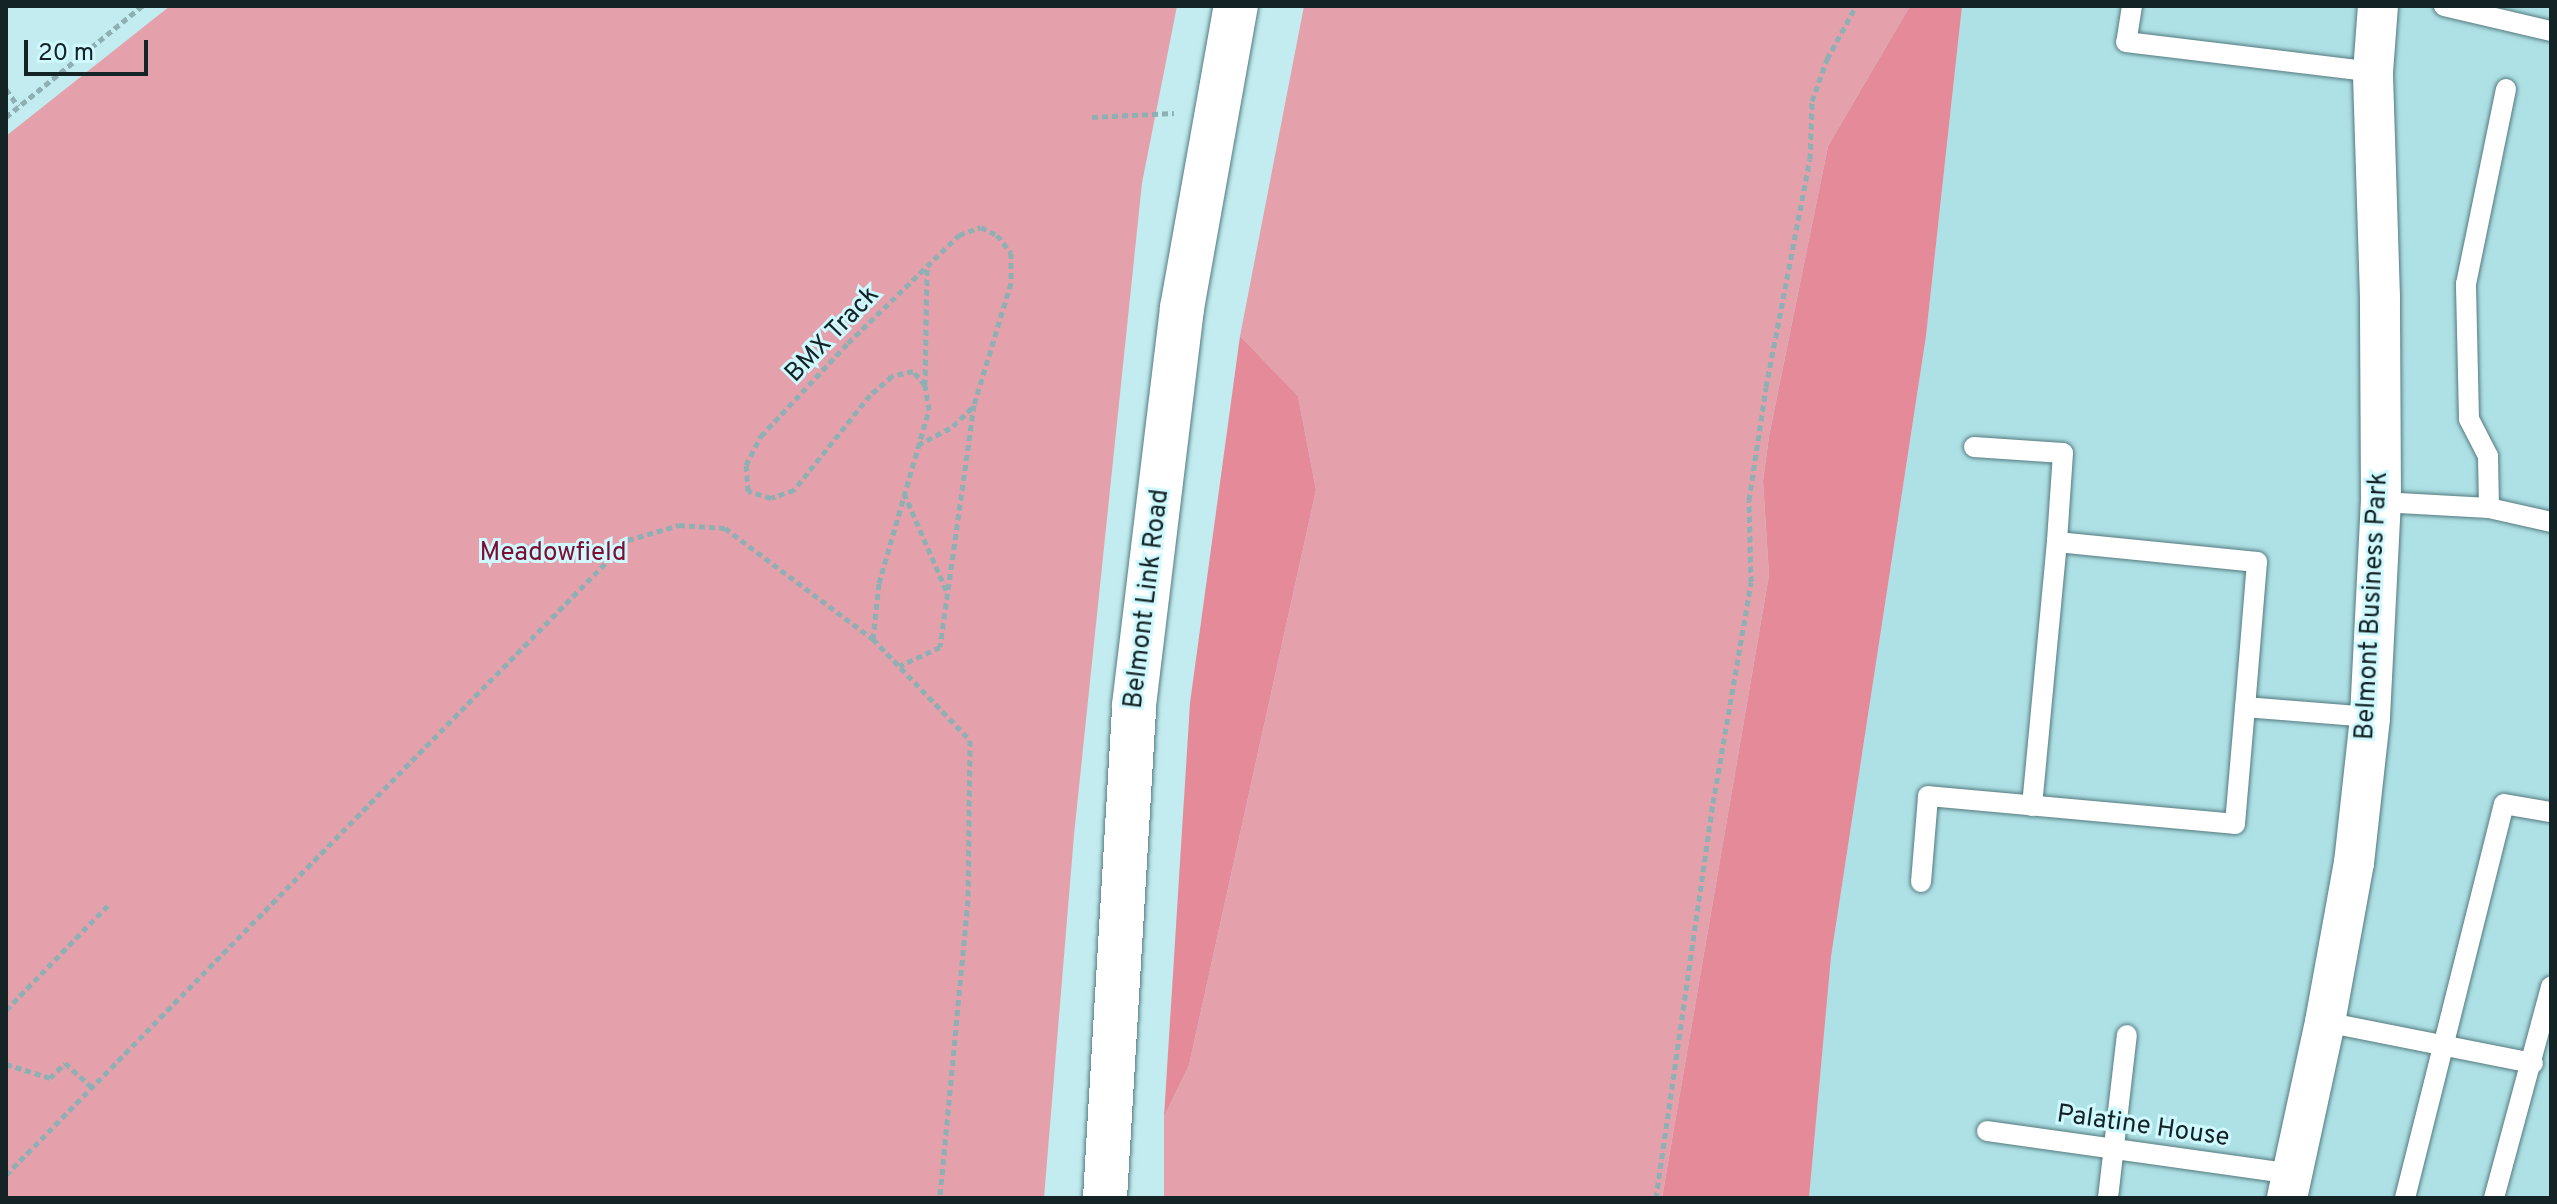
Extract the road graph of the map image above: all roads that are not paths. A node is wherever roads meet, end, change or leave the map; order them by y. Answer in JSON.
{"nodes":[{"id":1,"x":1236,"y":6,"type":"edge"},
{"id":2,"x":2132,"y":6,"type":"edge"},
{"id":3,"x":2378,"y":6,"type":"edge"},
{"id":4,"x":2444,"y":6,"type":"edge"},
{"id":5,"x":2551,"y":31,"type":"edge"},
{"id":6,"x":2373,"y":72,"type":"junction"},
{"id":7,"x":2506,"y":89,"type":"dead end"},
{"id":8,"x":1974,"y":447,"type":"dead end"},
{"id":9,"x":2381,"y":502,"type":"junction"},
{"id":10,"x":2489,"y":508,"type":"junction"},
{"id":11,"x":2551,"y":522,"type":"edge"},
{"id":12,"x":2057,"y":542,"type":"junction"},
{"id":13,"x":2245,"y":707,"type":"junction"},
{"id":14,"x":2370,"y":717,"type":"junction"},
{"id":15,"x":2032,"y":806,"type":"junction"},
{"id":16,"x":2551,"y":812,"type":"edge"},
{"id":17,"x":1921,"y":882,"type":"dead end"},
{"id":18,"x":2551,"y":987,"type":"edge"},
{"id":19,"x":2325,"y":1022,"type":"junction"},
{"id":20,"x":2127,"y":1035,"type":"dead end"},
{"id":21,"x":2445,"y":1045,"type":"junction"},
{"id":22,"x":2533,"y":1063,"type":"junction"},
{"id":23,"x":1987,"y":1131,"type":"dead end"},
{"id":24,"x":2114,"y":1148,"type":"junction"},
{"id":25,"x":2290,"y":1186,"type":"edge"},
{"id":26,"x":1105,"y":1198,"type":"edge"},
{"id":27,"x":2108,"y":1198,"type":"edge"},
{"id":28,"x":2405,"y":1198,"type":"edge"},
{"id":29,"x":2494,"y":1198,"type":"edge"}],
"edges":[{"from":1,"to":26,"type":"street","name":"Belmont Link Road"},
{"from":2,"to":6,"type":"lane"},
{"from":3,"to":6,"type":"street","name":"Belmont Business Park"},
{"from":4,"to":5,"type":"lane"},
{"from":6,"to":9,"type":"street","name":"Belmont Business Park"},
{"from":7,"to":10,"type":"lane"},
{"from":8,"to":12,"type":"lane"},
{"from":9,"to":10,"type":"lane"},
{"from":9,"to":14,"type":"street","name":"Belmont Business Park"},
{"from":10,"to":11,"type":"lane"},
{"from":12,"to":13,"type":"lane"},
{"from":12,"to":15,"type":"lane"},
{"from":13,"to":14,"type":"lane"},
{"from":13,"to":15,"type":"lane"},
{"from":14,"to":19,"type":"street","name":"Belmont Business Park"},
{"from":15,"to":17,"type":"lane"},
{"from":16,"to":21,"type":"lane"},
{"from":18,"to":22,"type":"lane"},
{"from":19,"to":21,"type":"lane"},
{"from":19,"to":25,"type":"street","name":"Belmont Business Park"},
{"from":20,"to":24,"type":"lane"},
{"from":21,"to":22,"type":"lane"},
{"from":21,"to":28,"type":"lane"},
{"from":22,"to":29,"type":"lane"},
{"from":23,"to":24,"type":"lane","name":"Palatine House"},
{"from":24,"to":25,"type":"lane","name":"Palatine House"},
{"from":24,"to":27,"type":"lane"}]}
